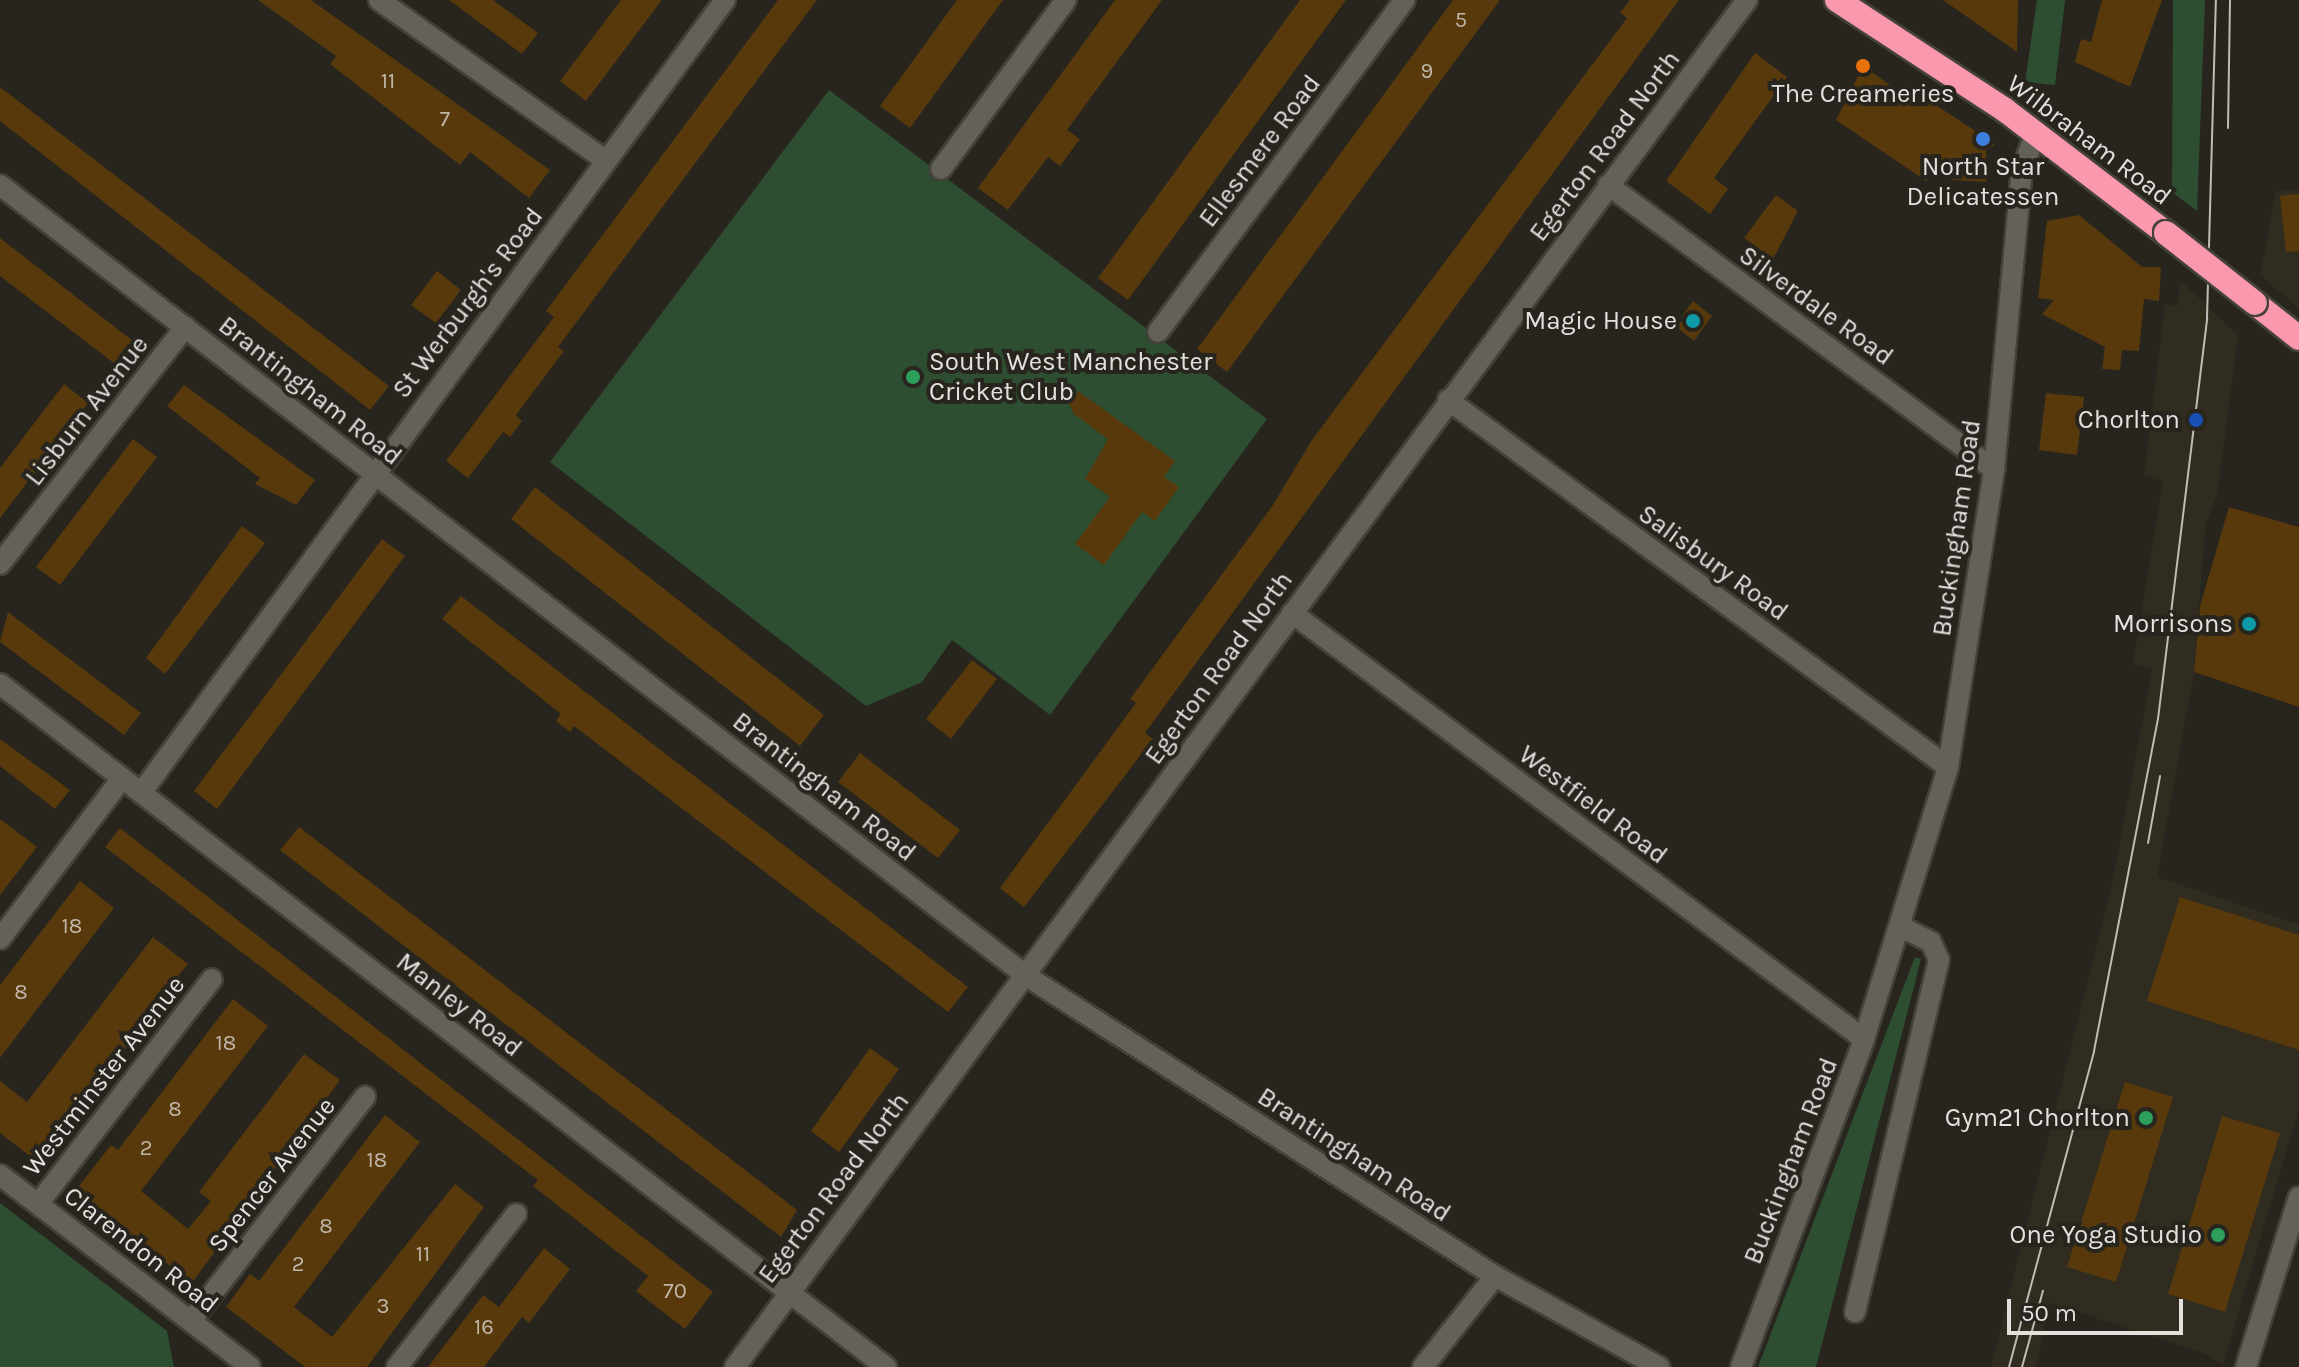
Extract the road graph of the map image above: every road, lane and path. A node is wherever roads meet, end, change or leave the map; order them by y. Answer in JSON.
{"nodes":[{"id":1,"x":379,"y":0,"type":"edge"},
{"id":2,"x":725,"y":0,"type":"edge"},
{"id":3,"x":1066,"y":0,"type":"edge"},
{"id":4,"x":1405,"y":0,"type":"edge"},
{"id":5,"x":1747,"y":0,"type":"edge"},
{"id":6,"x":1837,"y":0,"type":"edge"},
{"id":7,"x":2036,"y":133,"type":"junction"},
{"id":8,"x":606,"y":161,"type":"junction"},
{"id":9,"x":941,"y":169,"type":"dead end"},
{"id":10,"x":0,"y":185,"type":"edge"},
{"id":11,"x":1608,"y":185,"type":"junction"},
{"id":12,"x":185,"y":327,"type":"junction"},
{"id":13,"x":1158,"y":332,"type":"dead end"},
{"id":14,"x":2299,"y":338,"type":"edge"},
{"id":15,"x":1448,"y":400,"type":"junction"},
{"id":16,"x":1994,"y":470,"type":"junction"},
{"id":17,"x":374,"y":473,"type":"junction"},
{"id":18,"x":0,"y":564,"type":"edge"},
{"id":19,"x":1292,"y":613,"type":"junction"},
{"id":20,"x":0,"y":684,"type":"edge"},
{"id":21,"x":1948,"y":767,"type":"junction"},
{"id":22,"x":122,"y":778,"type":"junction"},
{"id":23,"x":141,"y":793,"type":"junction"},
{"id":24,"x":1902,"y":927,"type":"junction"},
{"id":25,"x":0,"y":939,"type":"edge"},
{"id":26,"x":1025,"y":975,"type":"junction"},
{"id":27,"x":212,"y":979,"type":"dead end"},
{"id":28,"x":1864,"y":1039,"type":"junction"},
{"id":29,"x":365,"y":1097,"type":"dead end"},
{"id":30,"x":0,"y":1175,"type":"edge"},
{"id":31,"x":2299,"y":1197,"type":"edge"},
{"id":32,"x":38,"y":1204,"type":"junction"},
{"id":33,"x":516,"y":1214,"type":"dead end"},
{"id":34,"x":1495,"y":1276,"type":"junction"},
{"id":35,"x":788,"y":1293,"type":"junction"},
{"id":36,"x":1855,"y":1312,"type":"dead end"},
{"id":37,"x":191,"y":1321,"type":"junction"},
{"id":38,"x":244,"y":1365,"type":"edge"},
{"id":39,"x":397,"y":1367,"type":"edge"},
{"id":40,"x":735,"y":1367,"type":"edge"},
{"id":41,"x":886,"y":1367,"type":"edge"},
{"id":42,"x":1423,"y":1367,"type":"edge"},
{"id":43,"x":1659,"y":1367,"type":"edge"},
{"id":44,"x":1741,"y":1367,"type":"edge"},
{"id":45,"x":2246,"y":1367,"type":"edge"}],
"edges":[{"from":1,"to":8,"type":"street"},
{"from":2,"to":8,"type":"street","name":"St Werburgh's Road"},
{"from":3,"to":9,"type":"street"},
{"from":4,"to":13,"type":"street","name":"Ellesmere Road"},
{"from":5,"to":11,"type":"street","name":"Egerton Road North"},
{"from":6,"to":7,"type":"highway","name":"Wilbraham Road"},
{"from":7,"to":14,"type":"highway","name":"Wilbraham Road","bridge":true},
{"from":7,"to":16,"type":"street","name":"Buckingham Road"},
{"from":8,"to":17,"type":"street","name":"St Werburgh's Road"},
{"from":10,"to":12,"type":"street","name":"Brantingham Road"},
{"from":11,"to":15,"type":"street","name":"Egerton Road North"},
{"from":11,"to":16,"type":"street","name":"Silverdale Road"},
{"from":12,"to":17,"type":"street","name":"Brantingham Road"},
{"from":12,"to":18,"type":"street","name":"Lisburn Avenue"},
{"from":15,"to":19,"type":"street","name":"Egerton Road North"},
{"from":15,"to":21,"type":"street","name":"Salisbury Road"},
{"from":16,"to":21,"type":"street","name":"Buckingham Road"},
{"from":17,"to":23,"type":"street","name":"St Werburgh's Road"},
{"from":17,"to":26,"type":"street","name":"Brantingham Road"},
{"from":19,"to":26,"type":"street","name":"Egerton Road North"},
{"from":19,"to":28,"type":"street","name":"Westfield Road"},
{"from":20,"to":22,"type":"street","name":"Manley Road"},
{"from":21,"to":24,"type":"street","name":"Buckingham Road"},
{"from":22,"to":23,"type":"street","name":"Manley Road"},
{"from":22,"to":25,"type":"street"},
{"from":23,"to":35,"type":"street","name":"Manley Road"},
{"from":24,"to":28,"type":"street","name":"Buckingham Road"},
{"from":24,"to":36,"type":"street"},
{"from":26,"to":34,"type":"street","name":"Brantingham Road"},
{"from":26,"to":35,"type":"street","name":"Egerton Road North"},
{"from":27,"to":32,"type":"street","name":"Westminster Avenue"},
{"from":28,"to":44,"type":"street","name":"Buckingham Road"},
{"from":29,"to":37,"type":"street","name":"Spencer Avenue"},
{"from":30,"to":32,"type":"street","name":"Clarendon Road"},
{"from":31,"to":45,"type":"street"},
{"from":32,"to":37,"type":"street","name":"Clarendon Road"},
{"from":33,"to":39,"type":"street"},
{"from":34,"to":42,"type":"street"},
{"from":34,"to":43,"type":"street","name":"Brantingham Road"},
{"from":35,"to":40,"type":"street","name":"Egerton Road North"},
{"from":35,"to":41,"type":"street","name":"Manley Road"},
{"from":37,"to":38,"type":"street","name":"Clarendon Road"}]}
